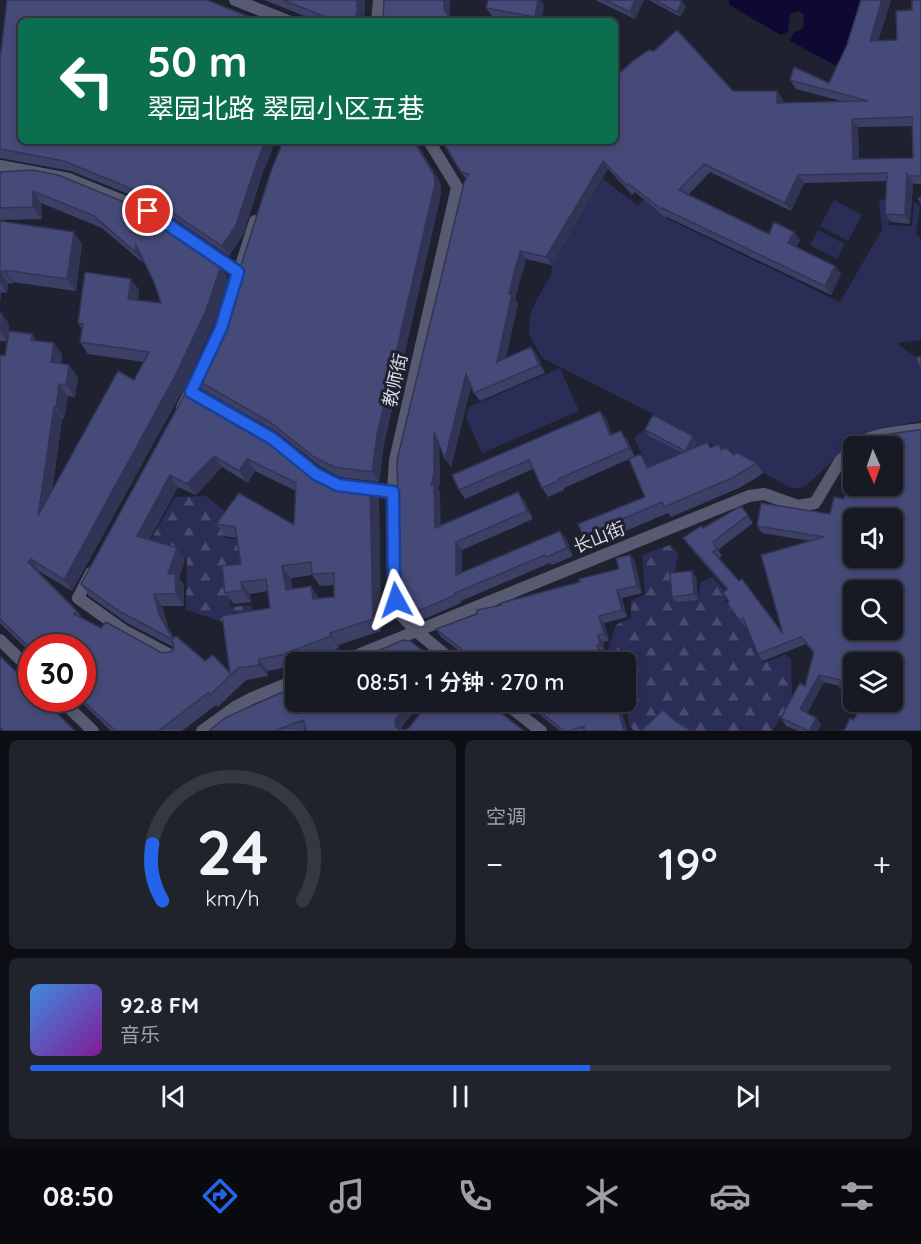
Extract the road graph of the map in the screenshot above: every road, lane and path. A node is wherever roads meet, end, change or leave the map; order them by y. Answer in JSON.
{"nodes":[{"id":1,"x":235,"y":0,"type":"edge"},
{"id":2,"x":379,"y":0,"type":"edge"},
{"id":3,"x":280,"y":18,"type":"edge"},
{"id":4,"x":377,"y":18,"type":"edge"},
{"id":5,"x":431,"y":144,"type":"edge"},
{"id":6,"x":0,"y":166,"type":"edge"},
{"id":7,"x":259,"y":210,"type":"edge"},
{"id":8,"x":238,"y":272,"type":"junction"},
{"id":9,"x":221,"y":328,"type":"edge"},
{"id":10,"x":206,"y":360,"type":"edge"},
{"id":11,"x":191,"y":392,"type":"junction"},
{"id":12,"x":174,"y":423,"type":"edge"},
{"id":13,"x":921,"y":429,"type":"edge"},
{"id":14,"x":878,"y":436,"type":"edge"},
{"id":15,"x":843,"y":458,"type":"edge"},
{"id":16,"x":393,"y":492,"type":"junction"},
{"id":17,"x":95,"y":567,"type":"edge"},
{"id":18,"x":416,"y":631,"type":"junction"},
{"id":19,"x":0,"y":640,"type":"edge"},
{"id":20,"x":365,"y":652,"type":"edge"},
{"id":21,"x":442,"y":652,"type":"edge"},
{"id":22,"x":18,"y":657,"type":"edge"},
{"id":23,"x":174,"y":657,"type":"edge"},
{"id":24,"x":285,"y":684,"type":"edge"},
{"id":25,"x":73,"y":712,"type":"edge"},
{"id":26,"x":517,"y":712,"type":"edge"},
{"id":27,"x":93,"y":731,"type":"edge"},
{"id":28,"x":202,"y":731,"type":"edge"},
{"id":29,"x":541,"y":731,"type":"edge"}],
"edges":[{"from":1,"to":3,"type":"street"},
{"from":2,"to":4,"type":"street"},
{"from":5,"to":16,"type":"street","name":"教师街"},
{"from":6,"to":8,"type":"street"},
{"from":7,"to":8,"type":"street"},
{"from":8,"to":9,"type":"street"},
{"from":10,"to":11,"type":"street"},
{"from":11,"to":12,"type":"street"},
{"from":11,"to":16,"type":"street"},
{"from":13,"to":14,"type":"street","name":"长山街"},
{"from":15,"to":18,"type":"street","name":"长山街"},
{"from":16,"to":18,"type":"street","name":"教师街"},
{"from":17,"to":23,"type":"street"},
{"from":18,"to":20,"type":"street","name":"长山街"},
{"from":18,"to":21,"type":"street","name":"教师街"},
{"from":19,"to":22,"type":"street"},
{"from":24,"to":28,"type":"street"},
{"from":25,"to":27,"type":"street"},
{"from":26,"to":29,"type":"street"}]}
